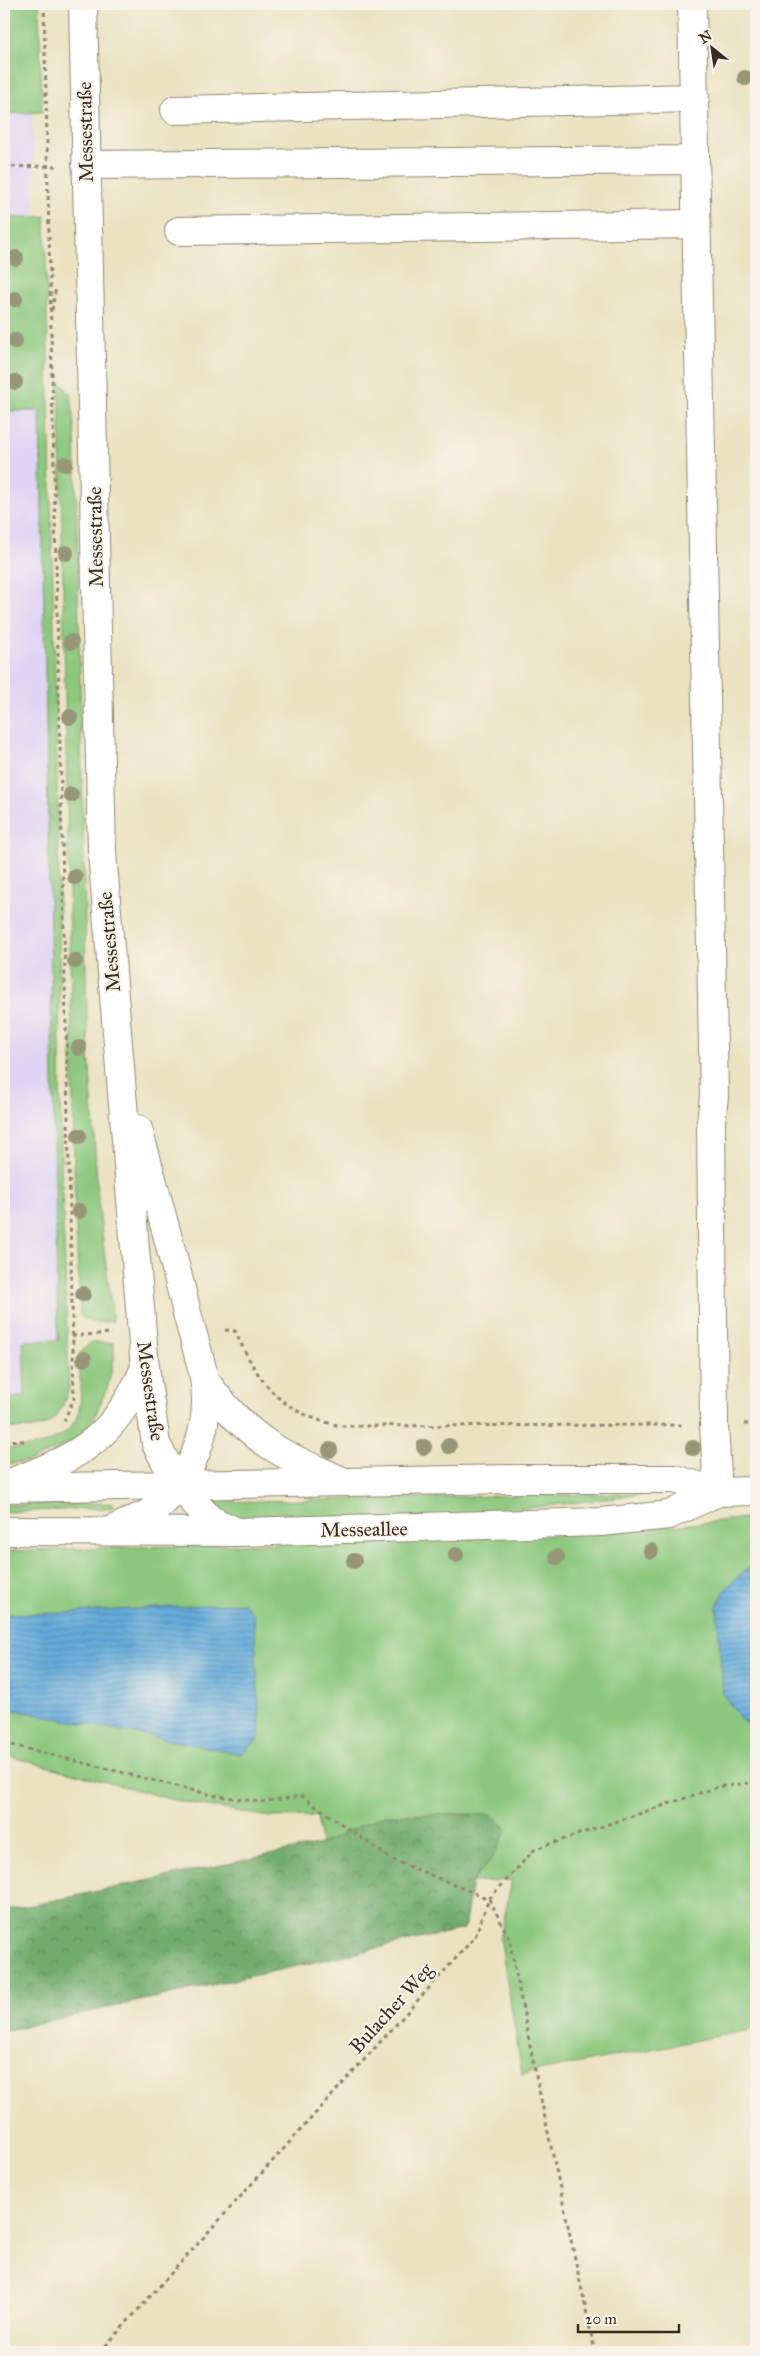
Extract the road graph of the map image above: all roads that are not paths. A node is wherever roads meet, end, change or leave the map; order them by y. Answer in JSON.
{"nodes":[{"id":1,"x":83,"y":4,"type":"edge"},
{"id":2,"x":692,"y":4,"type":"edge"},
{"id":3,"x":695,"y":98,"type":"junction"},
{"id":4,"x":175,"y":110,"type":"dead end"},
{"id":5,"x":695,"y":160,"type":"junction"},
{"id":6,"x":98,"y":165,"type":"junction"},
{"id":7,"x":696,"y":224,"type":"junction"},
{"id":8,"x":179,"y":231,"type":"dead end"},
{"id":9,"x":121,"y":1070,"type":"junction"},
{"id":10,"x":144,"y":1368,"type":"junction"},
{"id":11,"x":204,"y":1379,"type":"junction"},
{"id":12,"x":343,"y":1482,"type":"junction"},
{"id":13,"x":178,"y":1485,"type":"junction"},
{"id":14,"x":4,"y":1487,"type":"edge"},
{"id":15,"x":756,"y":1491,"type":"edge"},
{"id":16,"x":718,"y":1492,"type":"junction"},
{"id":17,"x":4,"y":1531,"type":"edge"},
{"id":18,"x":110,"y":1531,"type":"junction"},
{"id":19,"x":237,"y":1532,"type":"junction"}],
"edges":[{"from":1,"to":6,"type":"street","name":"Messestraße"},
{"from":2,"to":3,"type":"street"},
{"from":3,"to":4,"type":"street"},
{"from":3,"to":5,"type":"street"},
{"from":5,"to":6,"type":"street"},
{"from":5,"to":7,"type":"street"},
{"from":6,"to":9,"type":"street","name":"Messestraße"},
{"from":7,"to":8,"type":"street"},
{"from":7,"to":16,"type":"street"},
{"from":9,"to":10,"type":"street","name":"Messestraße"},
{"from":9,"to":11,"type":"street","name":"Messestraße"},
{"from":10,"to":13,"type":"street","name":"Messestraße"},
{"from":10,"to":14,"type":"street"},
{"from":11,"to":12,"type":"street"},
{"from":11,"to":13,"type":"street","name":"Messestraße"},
{"from":12,"to":13,"type":"street","name":"Messeallee"},
{"from":12,"to":16,"type":"street","name":"Messeallee"},
{"from":13,"to":14,"type":"street","name":"Messeallee"},
{"from":13,"to":18,"type":"street"},
{"from":13,"to":19,"type":"street"},
{"from":15,"to":16,"type":"street","name":"Messeallee"},
{"from":16,"to":19,"type":"street","name":"Messeallee"},
{"from":17,"to":18,"type":"street","name":"Messeallee"},
{"from":18,"to":19,"type":"street","name":"Messeallee"}]}
